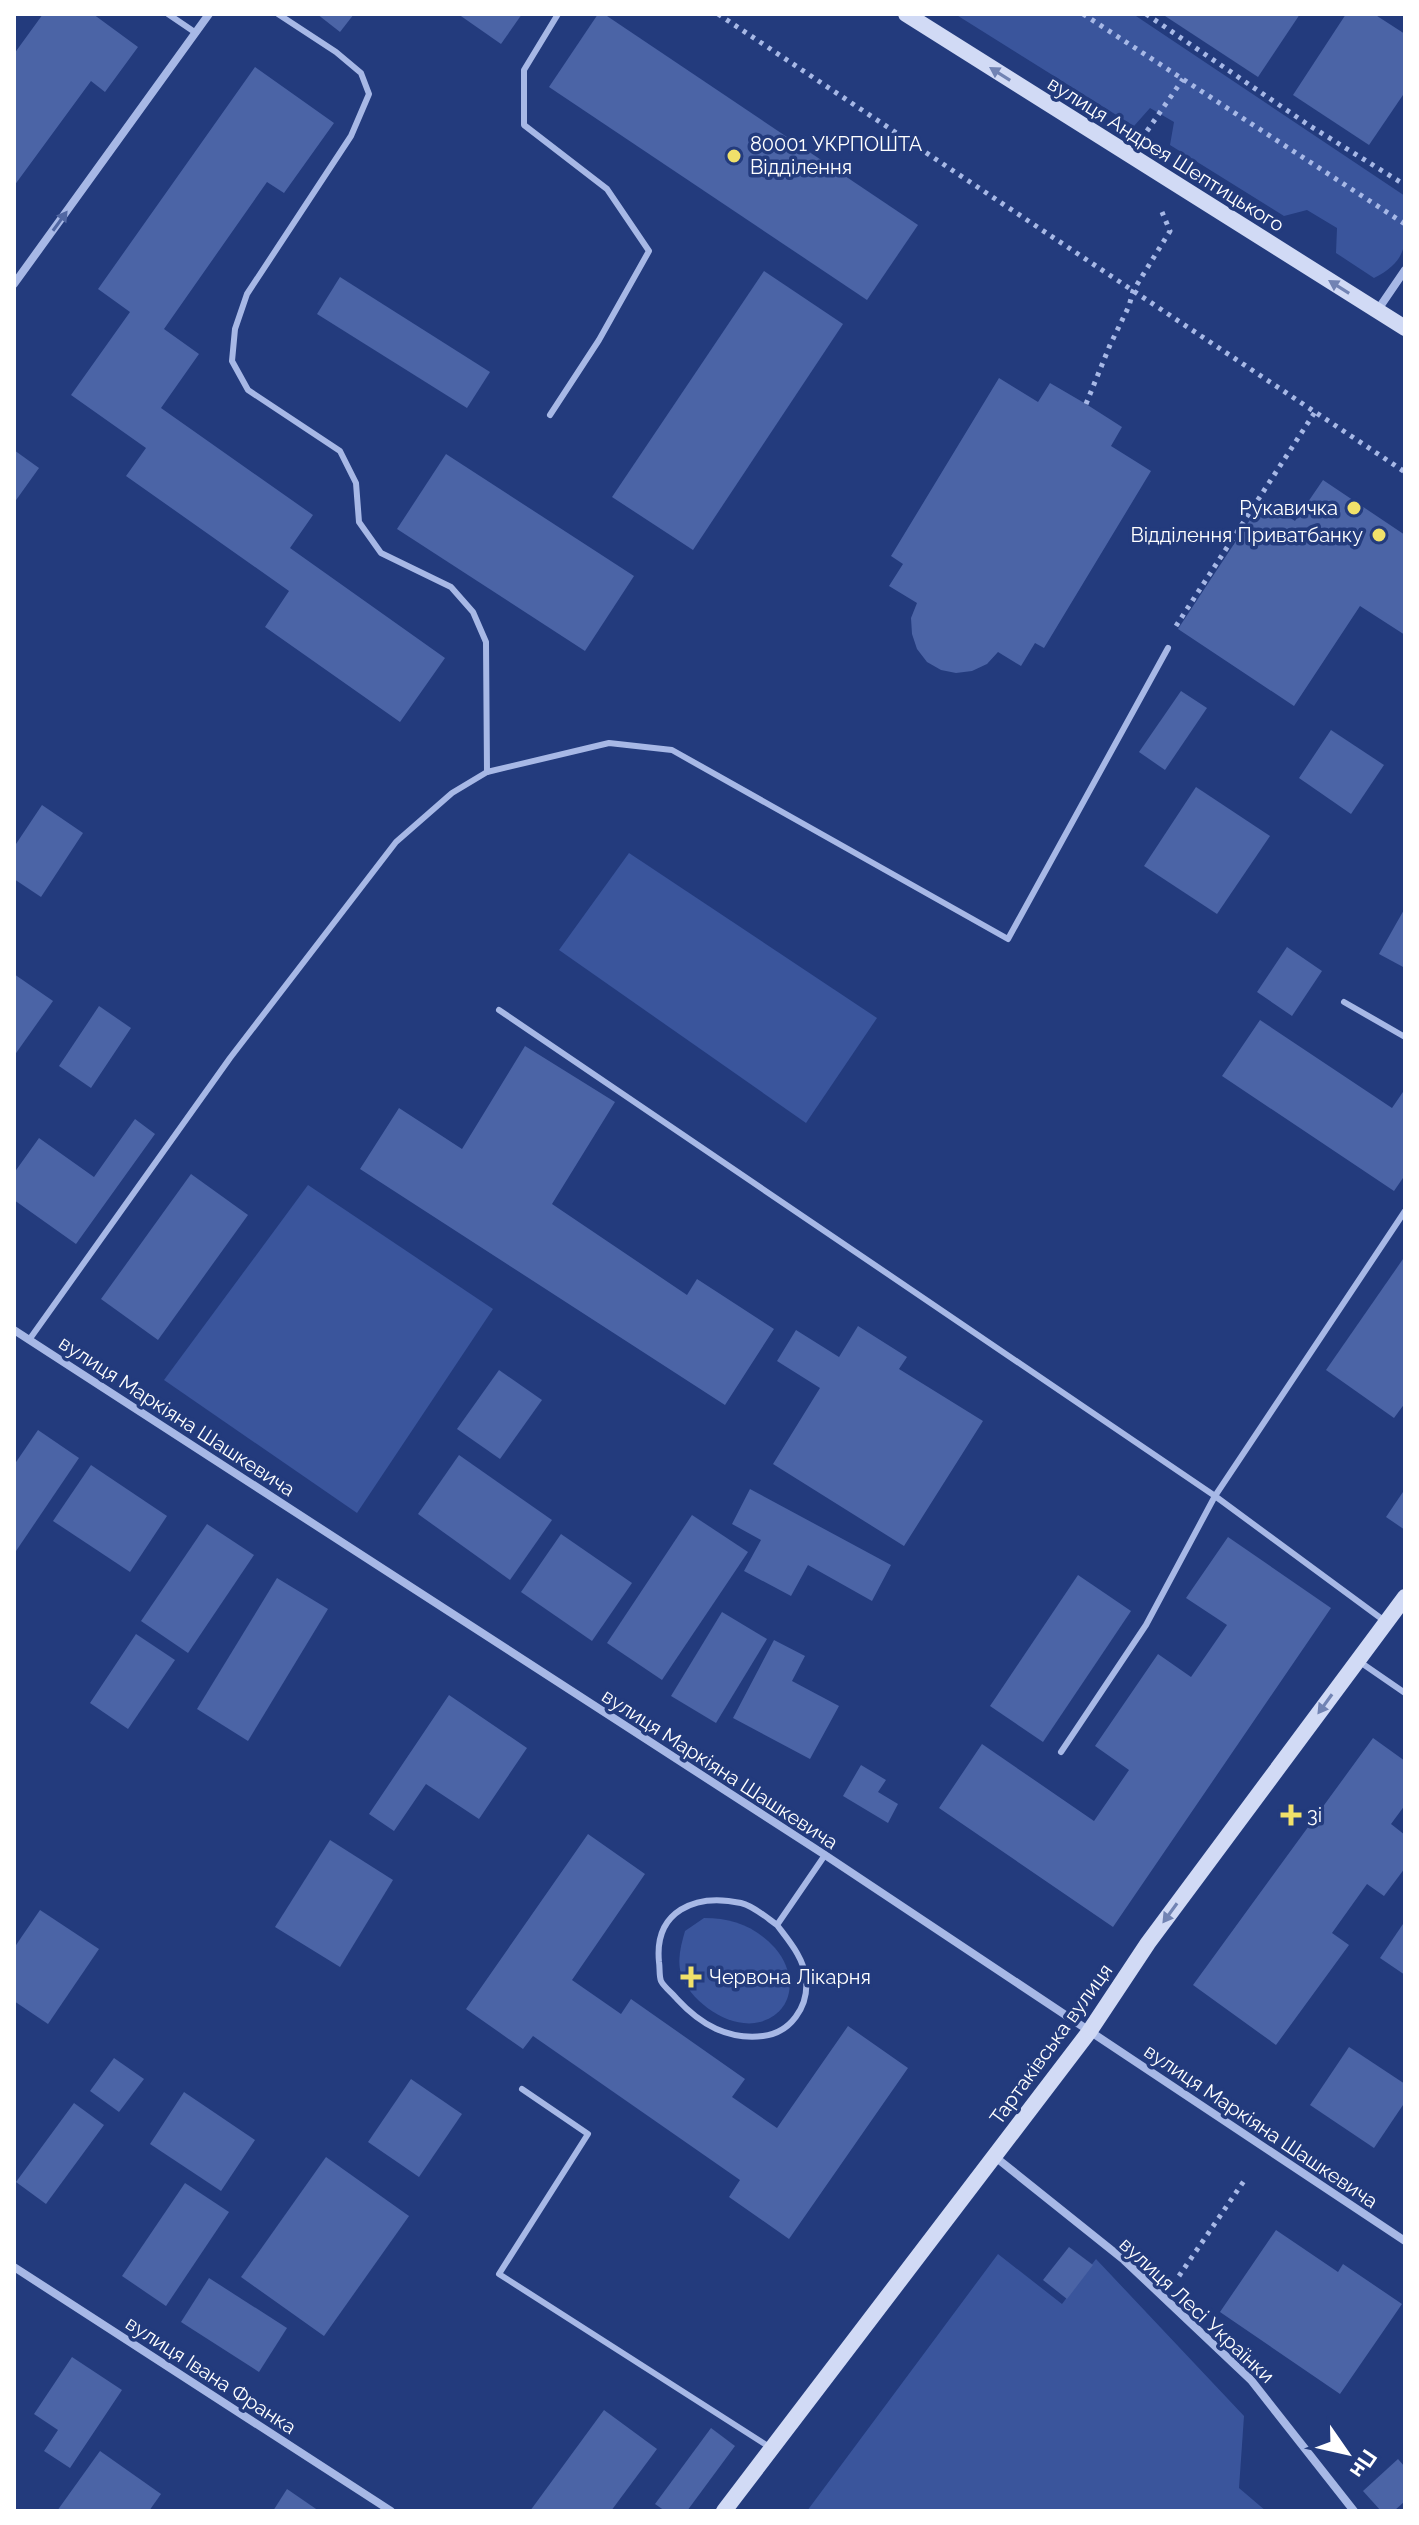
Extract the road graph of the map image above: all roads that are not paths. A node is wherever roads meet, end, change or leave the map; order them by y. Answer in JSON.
{"nodes":[{"id":1,"x":168,"y":14,"type":"edge"},
{"id":2,"x":209,"y":14,"type":"edge"},
{"id":3,"x":278,"y":14,"type":"edge"},
{"id":4,"x":558,"y":14,"type":"edge"},
{"id":5,"x":906,"y":14,"type":"edge"},
{"id":6,"x":196,"y":33,"type":"junction"},
{"id":7,"x":1405,"y":270,"type":"edge"},
{"id":8,"x":14,"y":284,"type":"edge"},
{"id":9,"x":1377,"y":311,"type":"junction"},
{"id":10,"x":1405,"y":328,"type":"edge"},
{"id":11,"x":550,"y":415,"type":"dead end"},
{"id":12,"x":1168,"y":648,"type":"road end"},
{"id":13,"x":487,"y":772,"type":"junction"},
{"id":14,"x":1344,"y":1002,"type":"dead end"},
{"id":15,"x":499,"y":1010,"type":"dead end"},
{"id":16,"x":1405,"y":1037,"type":"edge"},
{"id":17,"x":1405,"y":1211,"type":"edge"},
{"id":18,"x":14,"y":1330,"type":"edge"},
{"id":19,"x":29,"y":1340,"type":"junction"},
{"id":20,"x":1215,"y":1496,"type":"junction"},
{"id":21,"x":1404,"y":1600,"type":"edge"},
{"id":22,"x":1386,"y":1622,"type":"junction"},
{"id":23,"x":1357,"y":1660,"type":"junction"},
{"id":24,"x":1405,"y":1693,"type":"edge"},
{"id":25,"x":1061,"y":1752,"type":"dead end"},
{"id":26,"x":825,"y":1855,"type":"junction"},
{"id":27,"x":777,"y":1925,"type":"junction"},
{"id":28,"x":1089,"y":2032,"type":"junction"},
{"id":29,"x":522,"y":2089,"type":"dead end"},
{"id":30,"x":993,"y":2156,"type":"junction"},
{"id":31,"x":1405,"y":2241,"type":"edge"},
{"id":32,"x":14,"y":2267,"type":"edge"},
{"id":33,"x":771,"y":2448,"type":"junction"},
{"id":34,"x":391,"y":2511,"type":"edge"},
{"id":35,"x":724,"y":2511,"type":"edge"},
{"id":36,"x":1354,"y":2511,"type":"edge"}],
"edges":[{"from":1,"to":6,"type":"lane"},
{"from":2,"to":6,"type":"street"},
{"from":3,"to":13,"type":"lane"},
{"from":4,"to":11,"type":"lane"},
{"from":9,"to":5,"type":"street","name":"вулиця Андрея Шептицького","one_way":true},
{"from":8,"to":6,"type":"street","one_way":true},
{"from":7,"to":9,"type":"street"},
{"from":9,"to":10,"type":"street","name":"вулиця Андрея Шептицького"},
{"from":12,"to":13,"type":"lane"},
{"from":13,"to":19,"type":"lane"},
{"from":14,"to":16,"type":"lane"},
{"from":15,"to":20,"type":"lane"},
{"from":17,"to":20,"type":"lane"},
{"from":18,"to":19,"type":"street","name":"вулиця Маркіяна Шашкевича"},
{"from":19,"to":26,"type":"street","name":"вулиця Маркіяна Шашкевича"},
{"from":20,"to":22,"type":"lane"},
{"from":20,"to":25,"type":"lane"},
{"from":21,"to":22,"type":"street","name":"Тартаківська вулиця"},
{"from":22,"to":23,"type":"street","name":"Тартаківська вулиця"},
{"from":23,"to":24,"type":"lane"},
{"from":23,"to":28,"type":"street","name":"Тартаківська вулиця","one_way":true},
{"from":26,"to":27,"type":"lane"},
{"from":26,"to":28,"type":"street","name":"вулиця Маркіяна Шашкевича"},
{"from":27,"to":27,"type":"lane"},
{"from":28,"to":30,"type":"street","name":"Тартаківська вулиця"},
{"from":28,"to":31,"type":"street","name":"вулиця Маркіяна Шашкевича"},
{"from":29,"to":33,"type":"lane"},
{"from":30,"to":33,"type":"street","name":"Тартаківська вулиця"},
{"from":30,"to":36,"type":"street","name":"вулиця Лесі Українки"},
{"from":32,"to":34,"type":"street","name":"вулиця Івана Франка"},
{"from":33,"to":35,"type":"street","name":"Тартаківська вулиця"}]}
